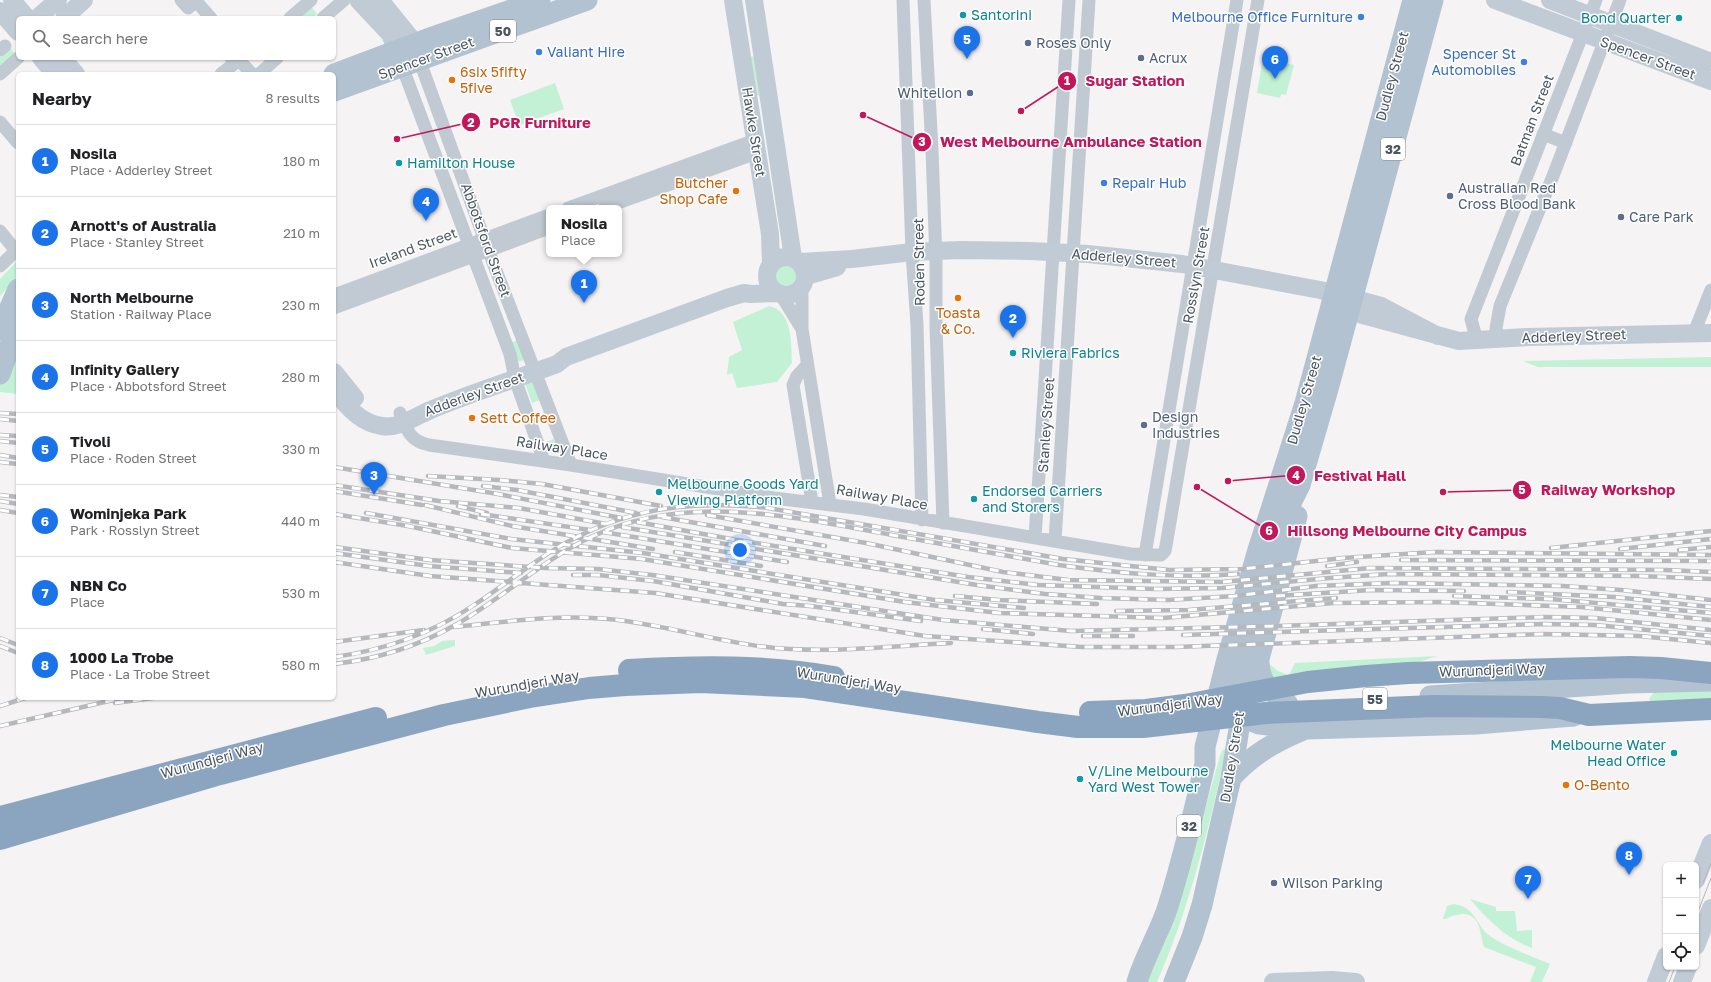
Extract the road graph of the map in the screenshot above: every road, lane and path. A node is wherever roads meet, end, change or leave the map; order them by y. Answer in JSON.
{"nodes":[{"id":1,"x":12,"y":0,"type":"edge"},
{"id":2,"x":58,"y":0,"type":"edge"},
{"id":3,"x":84,"y":0,"type":"edge"},
{"id":4,"x":311,"y":0,"type":"edge"},
{"id":5,"x":344,"y":0,"type":"edge"},
{"id":6,"x":358,"y":0,"type":"edge"},
{"id":7,"x":587,"y":0,"type":"edge"},
{"id":8,"x":903,"y":0,"type":"edge"},
{"id":9,"x":924,"y":0,"type":"edge"},
{"id":10,"x":1069,"y":0,"type":"edge"},
{"id":11,"x":1089,"y":0,"type":"edge"},
{"id":12,"x":1237,"y":0,"type":"edge"},
{"id":13,"x":1258,"y":0,"type":"edge"},
{"id":14,"x":1413,"y":0,"type":"edge"},
{"id":15,"x":1433,"y":0,"type":"edge"},
{"id":16,"x":1495,"y":0,"type":"edge"},
{"id":17,"x":1550,"y":0,"type":"edge"},
{"id":18,"x":1620,"y":0,"type":"edge"},
{"id":19,"x":540,"y":6,"type":"edge"},
{"id":20,"x":379,"y":7,"type":"edge"},
{"id":21,"x":1593,"y":7,"type":"edge"},
{"id":22,"x":756,"y":10,"type":"edge"},
{"id":23,"x":0,"y":11,"type":"edge"},
{"id":24,"x":735,"y":12,"type":"edge"},
{"id":25,"x":26,"y":16,"type":"edge"},
{"id":26,"x":39,"y":16,"type":"edge"},
{"id":27,"x":66,"y":16,"type":"edge"},
{"id":28,"x":292,"y":16,"type":"edge"},
{"id":29,"x":325,"y":16,"type":"edge"},
{"id":30,"x":1611,"y":22,"type":"junction"},
{"id":31,"x":16,"y":30,"type":"edge"},
{"id":32,"x":1583,"y":33,"type":"junction"},
{"id":33,"x":1655,"y":40,"type":"junction"},
{"id":34,"x":1603,"y":41,"type":"junction"},
{"id":35,"x":408,"y":55,"type":"junction"},
{"id":36,"x":1574,"y":56,"type":"junction"},
{"id":37,"x":1648,"y":58,"type":"junction"},
{"id":38,"x":16,"y":60,"type":"edge"},
{"id":39,"x":43,"y":60,"type":"edge"},
{"id":40,"x":64,"y":60,"type":"edge"},
{"id":41,"x":238,"y":60,"type":"edge"},
{"id":42,"x":240,"y":60,"type":"edge"},
{"id":43,"x":275,"y":60,"type":"edge"},
{"id":44,"x":1711,"y":62,"type":"edge"},
{"id":45,"x":1595,"y":64,"type":"junction"},
{"id":46,"x":53,"y":72,"type":"edge"},
{"id":47,"x":74,"y":72,"type":"edge"},
{"id":48,"x":223,"y":72,"type":"edge"},
{"id":49,"x":250,"y":72,"type":"edge"},
{"id":50,"x":261,"y":72,"type":"edge"},
{"id":51,"x":336,"y":73,"type":"edge"},
{"id":52,"x":0,"y":74,"type":"edge"},
{"id":53,"x":1711,"y":81,"type":"edge"},
{"id":54,"x":336,"y":90,"type":"edge"},
{"id":55,"x":1561,"y":90,"type":"junction"},
{"id":56,"x":1582,"y":98,"type":"junction"},
{"id":57,"x":0,"y":122,"type":"edge"},
{"id":58,"x":1544,"y":134,"type":"junction"},
{"id":59,"x":775,"y":138,"type":"junction"},
{"id":60,"x":16,"y":140,"type":"edge"},
{"id":61,"x":1566,"y":143,"type":"junction"},
{"id":62,"x":756,"y":147,"type":"junction"},
{"id":63,"x":577,"y":205,"type":"edge"},
{"id":64,"x":611,"y":205,"type":"edge"},
{"id":65,"x":546,"y":216,"type":"edge"},
{"id":66,"x":546,"y":229,"type":"edge"},
{"id":67,"x":0,"y":231,"type":"edge"},
{"id":68,"x":487,"y":244,"type":"junction"},
{"id":69,"x":16,"y":249,"type":"edge"},
{"id":70,"x":472,"y":250,"type":"junction"},
{"id":71,"x":16,"y":251,"type":"edge"},
{"id":72,"x":936,"y":255,"type":"junction"},
{"id":73,"x":912,"y":257,"type":"junction"},
{"id":74,"x":1052,"y":257,"type":"junction"},
{"id":75,"x":1074,"y":258,"type":"junction"},
{"id":76,"x":0,"y":265,"type":"edge"},
{"id":77,"x":769,"y":270,"type":"junction"},
{"id":78,"x":1192,"y":270,"type":"junction"},
{"id":79,"x":800,"y":271,"type":"junction"},
{"id":80,"x":1212,"y":274,"type":"junction"},
{"id":81,"x":1711,"y":290,"type":"edge"},
{"id":82,"x":744,"y":293,"type":"junction"},
{"id":83,"x":336,"y":294,"type":"edge"},
{"id":84,"x":779,"y":294,"type":"junction"},
{"id":85,"x":16,"y":300,"type":"edge"},
{"id":86,"x":1341,"y":302,"type":"junction"},
{"id":87,"x":336,"y":307,"type":"edge"},
{"id":88,"x":802,"y":329,"type":"junction"},
{"id":89,"x":10,"y":331,"type":"edge"},
{"id":90,"x":1703,"y":333,"type":"edge"},
{"id":91,"x":1498,"y":339,"type":"junction"},
{"id":92,"x":1477,"y":341,"type":"junction"},
{"id":93,"x":807,"y":365,"type":"junction"},
{"id":94,"x":534,"y":368,"type":"junction"},
{"id":95,"x":0,"y":374,"type":"edge"},
{"id":96,"x":336,"y":374,"type":"edge"},
{"id":97,"x":513,"y":376,"type":"junction"},
{"id":98,"x":336,"y":393,"type":"edge"},
{"id":99,"x":392,"y":419,"type":"junction"},
{"id":100,"x":544,"y":461,"type":"junction"},
{"id":101,"x":571,"y":465,"type":"junction"},
{"id":102,"x":1300,"y":485,"type":"junction"},
{"id":103,"x":812,"y":502,"type":"junction"},
{"id":104,"x":830,"y":504,"type":"junction"},
{"id":105,"x":922,"y":520,"type":"junction"},
{"id":106,"x":943,"y":523,"type":"junction"},
{"id":107,"x":1035,"y":538,"type":"junction"},
{"id":108,"x":1055,"y":541,"type":"junction"},
{"id":109,"x":1162,"y":554,"type":"joint"},
{"id":110,"x":1145,"y":555,"type":"junction"},
{"id":111,"x":1711,"y":673,"type":"edge"},
{"id":112,"x":1711,"y":681,"type":"edge"},
{"id":113,"x":1221,"y":683,"type":"junction"},
{"id":114,"x":1629,"y":683,"type":"junction"},
{"id":115,"x":1288,"y":704,"type":"junction"},
{"id":116,"x":1711,"y":709,"type":"edge"},
{"id":117,"x":1631,"y":712,"type":"junction"},
{"id":118,"x":1589,"y":714,"type":"junction"},
{"id":119,"x":1241,"y":717,"type":"junction"},
{"id":120,"x":1306,"y":729,"type":"junction"},
{"id":121,"x":1206,"y":764,"type":"junction"},
{"id":122,"x":1231,"y":778,"type":"junction"},
{"id":123,"x":0,"y":817,"type":"edge"},
{"id":124,"x":0,"y":839,"type":"edge"},
{"id":125,"x":1711,"y":843,"type":"edge"},
{"id":126,"x":1699,"y":873,"type":"edge"},
{"id":127,"x":1711,"y":908,"type":"edge"},
{"id":128,"x":1699,"y":938,"type":"edge"},
{"id":129,"x":1146,"y":956,"type":"junction"},
{"id":130,"x":1663,"y":964,"type":"edge"},
{"id":131,"x":1687,"y":970,"type":"edge"},
{"id":132,"x":1125,"y":982,"type":"edge"},
{"id":133,"x":1137,"y":982,"type":"edge"},
{"id":134,"x":1174,"y":982,"type":"edge"},
{"id":135,"x":1273,"y":982,"type":"edge"},
{"id":136,"x":1356,"y":982,"type":"edge"},
{"id":137,"x":1656,"y":982,"type":"edge"},
{"id":138,"x":1682,"y":982,"type":"edge"}],
"edges":[{"from":1,"to":25,"type":"street"},
{"from":2,"to":26,"type":"street"},
{"from":3,"to":27,"type":"street"},
{"from":4,"to":28,"type":"street"},
{"from":5,"to":29,"type":"street"},
{"from":6,"to":20,"type":"street","name":"Abbotsford Street"},
{"from":7,"to":19,"type":"main road","name":"Spencer Street","number":"50"},
{"from":8,"to":73,"type":"street","name":"Roden Street"},
{"from":9,"to":72,"type":"street","name":"Roden Street"},
{"from":10,"to":74,"type":"street","name":"Stanley Street"},
{"from":11,"to":75,"type":"street","name":"Stanley Street"},
{"from":12,"to":78,"type":"street","name":"Rosslyn Street"},
{"from":13,"to":80,"type":"street","name":"Rosslyn Street"},
{"from":14,"to":86,"type":"main road","name":"Dudley Street","number":"32"},
{"from":15,"to":86,"type":"main road","name":"Dudley Street","number":"32"},
{"from":16,"to":32,"type":"street","name":"Spencer Street"},
{"from":17,"to":21,"type":"street","name":"Spencer Street"},
{"from":18,"to":30,"type":"street"},
{"from":19,"to":35,"type":"main road","name":"Spencer Street","number":"50"},
{"from":20,"to":35,"type":"street","name":"Abbotsford Street"},
{"from":21,"to":30,"type":"street","name":"Spencer Street"},
{"from":21,"to":32,"type":"street","name":"Batman Street"},
{"from":22,"to":24,"type":"street"},
{"from":22,"to":59,"type":"street","name":"Hawke Street"},
{"from":23,"to":31,"type":"street"},
{"from":24,"to":62,"type":"street","name":"Hawke Street"},
{"from":30,"to":33,"type":"street","name":"Spencer Street"},
{"from":30,"to":34,"type":"street"},
{"from":32,"to":34,"type":"street","name":"Spencer Street"},
{"from":32,"to":36,"type":"street","name":"Batman Street"},
{"from":33,"to":37,"type":"street"},
{"from":33,"to":44,"type":"street","name":"Spencer Street"},
{"from":34,"to":37,"type":"street","name":"Spencer Street"},
{"from":34,"to":45,"type":"street"},
{"from":35,"to":51,"type":"main road","name":"Spencer Street","number":"50"},
{"from":35,"to":54,"type":"main road","name":"Spencer Street","number":"50"},
{"from":35,"to":68,"type":"street","name":"Abbotsford Street"},
{"from":35,"to":70,"type":"street","name":"Abbotsford Street"},
{"from":36,"to":45,"type":"street"},
{"from":36,"to":55,"type":"street","name":"Batman Street"},
{"from":37,"to":53,"type":"street","name":"Spencer Street"},
{"from":38,"to":52,"type":"street"},
{"from":39,"to":46,"type":"street"},
{"from":40,"to":47,"type":"street"},
{"from":41,"to":48,"type":"street"},
{"from":42,"to":49,"type":"street"},
{"from":43,"to":50,"type":"street"},
{"from":45,"to":56,"type":"street"},
{"from":55,"to":56,"type":"street"},
{"from":55,"to":58,"type":"street","name":"Batman Street"},
{"from":56,"to":61,"type":"street"},
{"from":57,"to":60,"type":"street"},
{"from":58,"to":61,"type":"street"},
{"from":58,"to":92,"type":"street","name":"Batman Street"},
{"from":59,"to":62,"type":"street"},
{"from":59,"to":79,"type":"street","name":"Hawke Street"},
{"from":61,"to":91,"type":"street"},
{"from":62,"to":63,"type":"street"},
{"from":62,"to":64,"type":"street"},
{"from":62,"to":77,"type":"street","name":"Hawke Street"},
{"from":65,"to":68,"type":"street","name":"Ireland Street"},
{"from":66,"to":68,"type":"street","name":"Ireland Street"},
{"from":67,"to":69,"type":"street"},
{"from":68,"to":70,"type":"street","name":"Ireland Street"},
{"from":68,"to":94,"type":"street","name":"Abbotsford Street"},
{"from":70,"to":83,"type":"street","name":"Ireland Street"},
{"from":70,"to":87,"type":"street","name":"Ireland Street"},
{"from":70,"to":97,"type":"street","name":"Abbotsford Street"},
{"from":71,"to":76,"type":"street"},
{"from":72,"to":73,"type":"street","name":"Adderley Street"},
{"from":72,"to":74,"type":"street","name":"Adderley Street"},
{"from":72,"to":106,"type":"street","name":"Roden Street"},
{"from":73,"to":79,"type":"street","name":"Adderley Street"},
{"from":73,"to":105,"type":"street","name":"Roden Street"},
{"from":74,"to":75,"type":"street","name":"Adderley Street"},
{"from":74,"to":107,"type":"street","name":"Stanley Street"},
{"from":75,"to":78,"type":"street","name":"Adderley Street"},
{"from":75,"to":108,"type":"street","name":"Stanley Street"},
{"from":77,"to":79,"type":"street"},
{"from":77,"to":82,"type":"street","name":"Adderley Street"},
{"from":77,"to":84,"type":"street"},
{"from":78,"to":80,"type":"street","name":"Adderley Street"},
{"from":78,"to":110,"type":"street","name":"Rosslyn Street"},
{"from":79,"to":84,"type":"street"},
{"from":79,"to":88,"type":"street","name":"Hawke Street"},
{"from":80,"to":86,"type":"street","name":"Adderley Street"},
{"from":80,"to":109,"type":"street","name":"Rosslyn Street"},
{"from":81,"to":90,"type":"street"},
{"from":82,"to":84,"type":"street","name":"Adderley Street"},
{"from":82,"to":94,"type":"street","name":"Adderley Street"},
{"from":84,"to":88,"type":"street","name":"Hawke Street"},
{"from":85,"to":89,"type":"main road"},
{"from":86,"to":92,"type":"street","name":"Adderley Street"},
{"from":86,"to":102,"type":"main road","name":"Dudley Street","number":"32"},
{"from":86,"to":113,"type":"main road","name":"Dudley Street","number":"32"},
{"from":88,"to":93,"type":"street","name":"Hawke Street"},
{"from":89,"to":95,"type":"main road"},
{"from":90,"to":91,"type":"street","name":"Adderley Street"},
{"from":91,"to":92,"type":"street","name":"Adderley Street"},
{"from":93,"to":103,"type":"street"},
{"from":93,"to":104,"type":"street","name":"Hawke Street"},
{"from":94,"to":97,"type":"street","name":"Adderley Street"},
{"from":94,"to":101,"type":"street","name":"Abbotsford Street"},
{"from":96,"to":99,"type":"street"},
{"from":97,"to":99,"type":"street","name":"Adderley Street"},
{"from":97,"to":100,"type":"street","name":"Abbotsford Street"},
{"from":98,"to":99,"type":"street"},
{"from":99,"to":100,"type":"street","name":"Railway Place"},
{"from":100,"to":101,"type":"street","name":"Railway Place"},
{"from":101,"to":103,"type":"street","name":"Railway Place"},
{"from":102,"to":115,"type":"main road"},
{"from":102,"to":119,"type":"main road","name":"Dudley Street","number":"32"},
{"from":103,"to":104,"type":"street","name":"Railway Place"},
{"from":104,"to":105,"type":"street","name":"Railway Place"},
{"from":105,"to":106,"type":"street","name":"Railway Place"},
{"from":106,"to":107,"type":"street","name":"Railway Place"},
{"from":107,"to":108,"type":"street","name":"Railway Place"},
{"from":108,"to":110,"type":"street","name":"Railway Place"},
{"from":109,"to":110,"type":"street","name":"Railway Place"},
{"from":111,"to":123,"type":"highway","name":"Wurundjeri Way"},
{"from":112,"to":114,"type":"main road","name":"Wurundjeri Way","number":"55"},
{"from":113,"to":119,"type":"main road"},
{"from":113,"to":121,"type":"main road","name":"Dudley Street","number":"32"},
{"from":114,"to":115,"type":"main road","name":"Wurundjeri Way","number":"55"},
{"from":114,"to":117,"type":"main road"},
{"from":115,"to":119,"type":"main road","name":"Wurundjeri Way"},
{"from":116,"to":117,"type":"highway","name":"Wurundjeri Way","number":"55"},
{"from":117,"to":118,"type":"highway","name":"Wurundjeri Way","number":"55"},
{"from":118,"to":120,"type":"main road","name":"Wurundjeri Way","number":"55"},
{"from":118,"to":124,"type":"highway","name":"Wurundjeri Way"},
{"from":119,"to":120,"type":"main road","number":"55"},
{"from":119,"to":121,"type":"main road"},
{"from":119,"to":122,"type":"main road","name":"Dudley Street","number":"32"},
{"from":120,"to":122,"type":"main road"},
{"from":121,"to":129,"type":"main road","name":"Dudley Street","number":"32"},
{"from":122,"to":134,"type":"main road","name":"Dudley Street","number":"32"},
{"from":125,"to":126,"type":"street"},
{"from":127,"to":128,"type":"street"},
{"from":129,"to":132,"type":"main road","number":"32"},
{"from":129,"to":133,"type":"main road","name":"Dudley Street"},
{"from":130,"to":137,"type":"street"},
{"from":131,"to":138,"type":"street"},
{"from":135,"to":136,"type":"street"}]}
